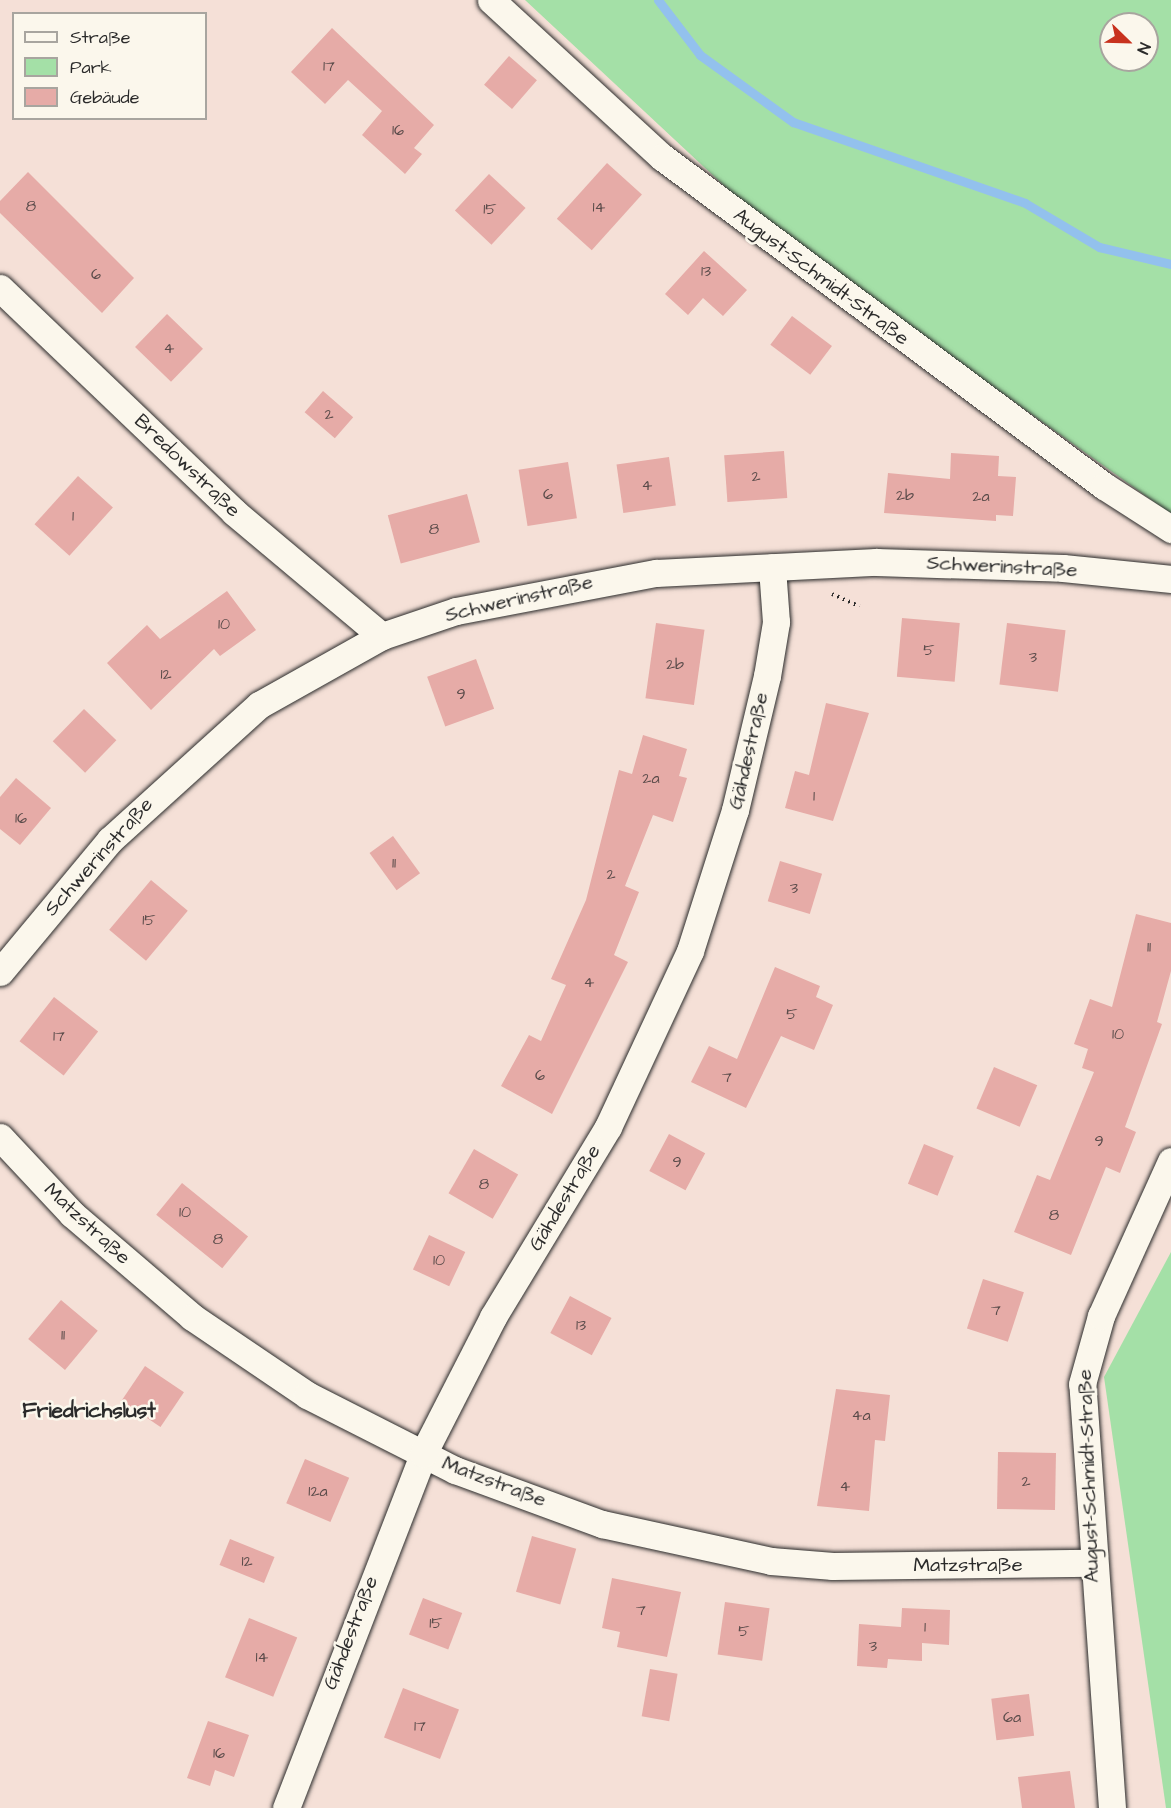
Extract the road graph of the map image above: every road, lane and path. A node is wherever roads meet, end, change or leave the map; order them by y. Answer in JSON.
{"nodes":[{"id":1,"x":490,"y":0,"type":"edge"},
{"id":2,"x":0,"y":288,"type":"edge"},
{"id":3,"x":1171,"y":529,"type":"edge"},
{"id":4,"x":772,"y":567,"type":"junction"},
{"id":5,"x":1171,"y":579,"type":"edge"},
{"id":6,"x":382,"y":636,"type":"junction"},
{"id":7,"x":0,"y":972,"type":"edge"},
{"id":8,"x":0,"y":1137,"type":"edge"},
{"id":9,"x":1171,"y":1161,"type":"edge"},
{"id":10,"x":423,"y":1454,"type":"junction"},
{"id":11,"x":1091,"y":1563,"type":"junction"},
{"id":12,"x":286,"y":1808,"type":"edge"},
{"id":13,"x":1112,"y":1808,"type":"edge"}],
"edges":[{"from":1,"to":3,"type":"street","name":"August-Schmidt-Straße"},
{"from":2,"to":6,"type":"street","name":"Bredowstraße"},
{"from":4,"to":5,"type":"street","name":"Schwerinstraße"},
{"from":4,"to":6,"type":"street","name":"Schwerinstraße"},
{"from":4,"to":10,"type":"street","name":"Gähdestraße"},
{"from":6,"to":7,"type":"street","name":"Schwerinstraße"},
{"from":8,"to":10,"type":"street","name":"Matzstraße"},
{"from":9,"to":11,"type":"street","name":"August-Schmidt-Straße"},
{"from":10,"to":11,"type":"street","name":"Matzstraße"},
{"from":10,"to":12,"type":"street","name":"Gähdestraße"},
{"from":11,"to":13,"type":"street","name":"August-Schmidt-Straße"}]}
